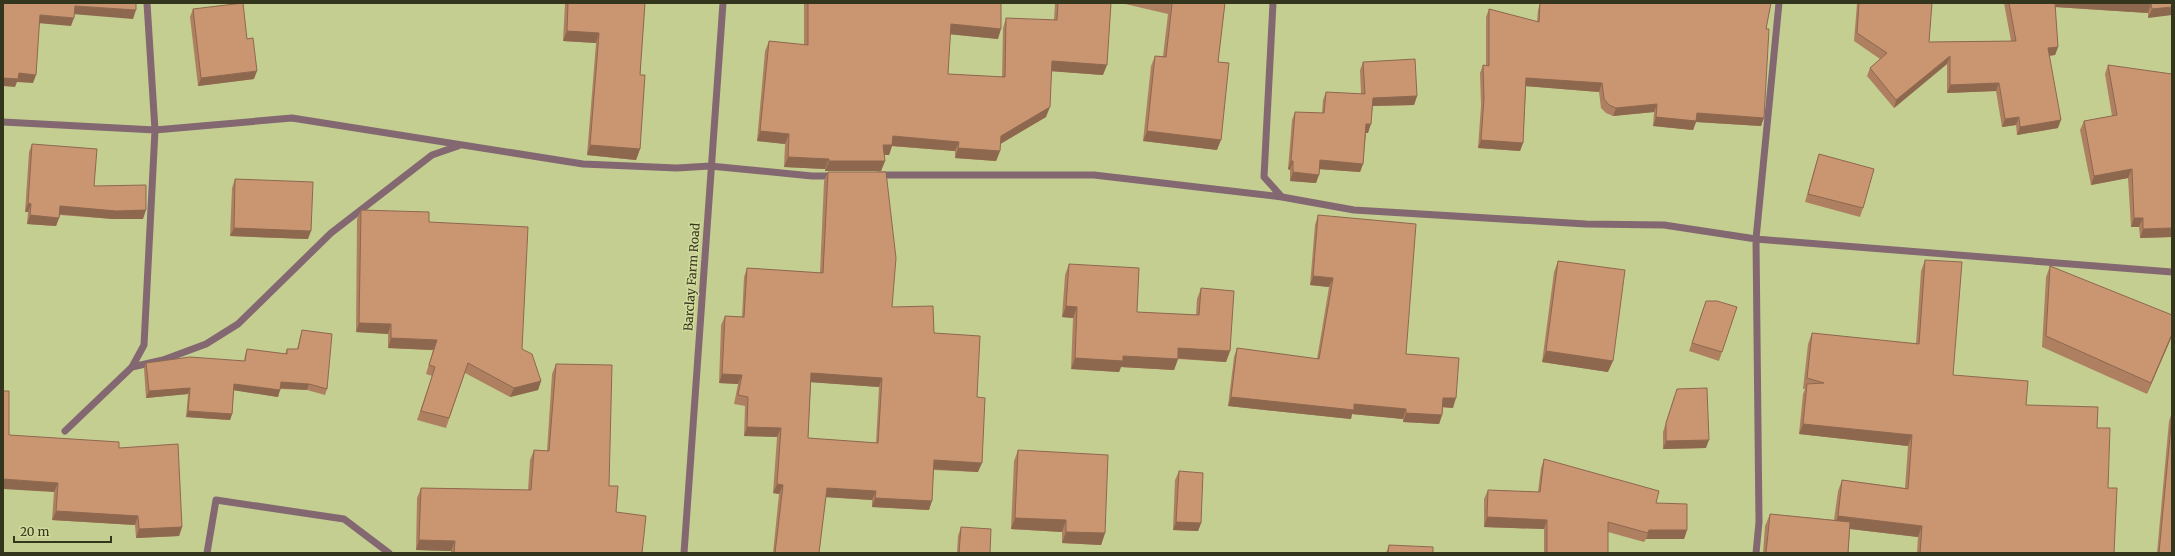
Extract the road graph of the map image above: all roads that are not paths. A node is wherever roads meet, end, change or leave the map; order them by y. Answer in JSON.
{"nodes":[{"id":1,"x":147,"y":3,"type":"edge"},
{"id":2,"x":723,"y":3,"type":"edge"},
{"id":3,"x":1273,"y":3,"type":"edge"},
{"id":4,"x":1779,"y":3,"type":"edge"},
{"id":5,"x":3,"y":122,"type":"edge"},
{"id":6,"x":155,"y":130,"type":"junction"},
{"id":7,"x":460,"y":146,"type":"junction"},
{"id":8,"x":710,"y":166,"type":"junction"},
{"id":9,"x":844,"y":175,"type":"edge"},
{"id":10,"x":867,"y":175,"type":"edge"},
{"id":11,"x":1282,"y":198,"type":"junction"},
{"id":12,"x":1756,"y":239,"type":"junction"},
{"id":13,"x":2172,"y":272,"type":"edge"},
{"id":14,"x":132,"y":367,"type":"junction"},
{"id":15,"x":65,"y":431,"type":"dead end"},
{"id":16,"x":207,"y":553,"type":"edge"},
{"id":17,"x":388,"y":553,"type":"edge"},
{"id":18,"x":684,"y":553,"type":"edge"},
{"id":19,"x":1756,"y":553,"type":"edge"}],
"edges":[{"from":1,"to":6,"type":"street"},
{"from":2,"to":8,"type":"street","name":"Barclay Farm Road"},
{"from":3,"to":11,"type":"street"},
{"from":4,"to":12,"type":"street"},
{"from":5,"to":6,"type":"street"},
{"from":6,"to":7,"type":"street"},
{"from":6,"to":14,"type":"street"},
{"from":7,"to":8,"type":"street"},
{"from":7,"to":14,"type":"street"},
{"from":8,"to":9,"type":"street"},
{"from":8,"to":18,"type":"street","name":"Barclay Farm Road"},
{"from":10,"to":11,"type":"street"},
{"from":11,"to":12,"type":"street"},
{"from":12,"to":13,"type":"street"},
{"from":12,"to":19,"type":"street"},
{"from":14,"to":15,"type":"street"},
{"from":16,"to":17,"type":"street"}]}
